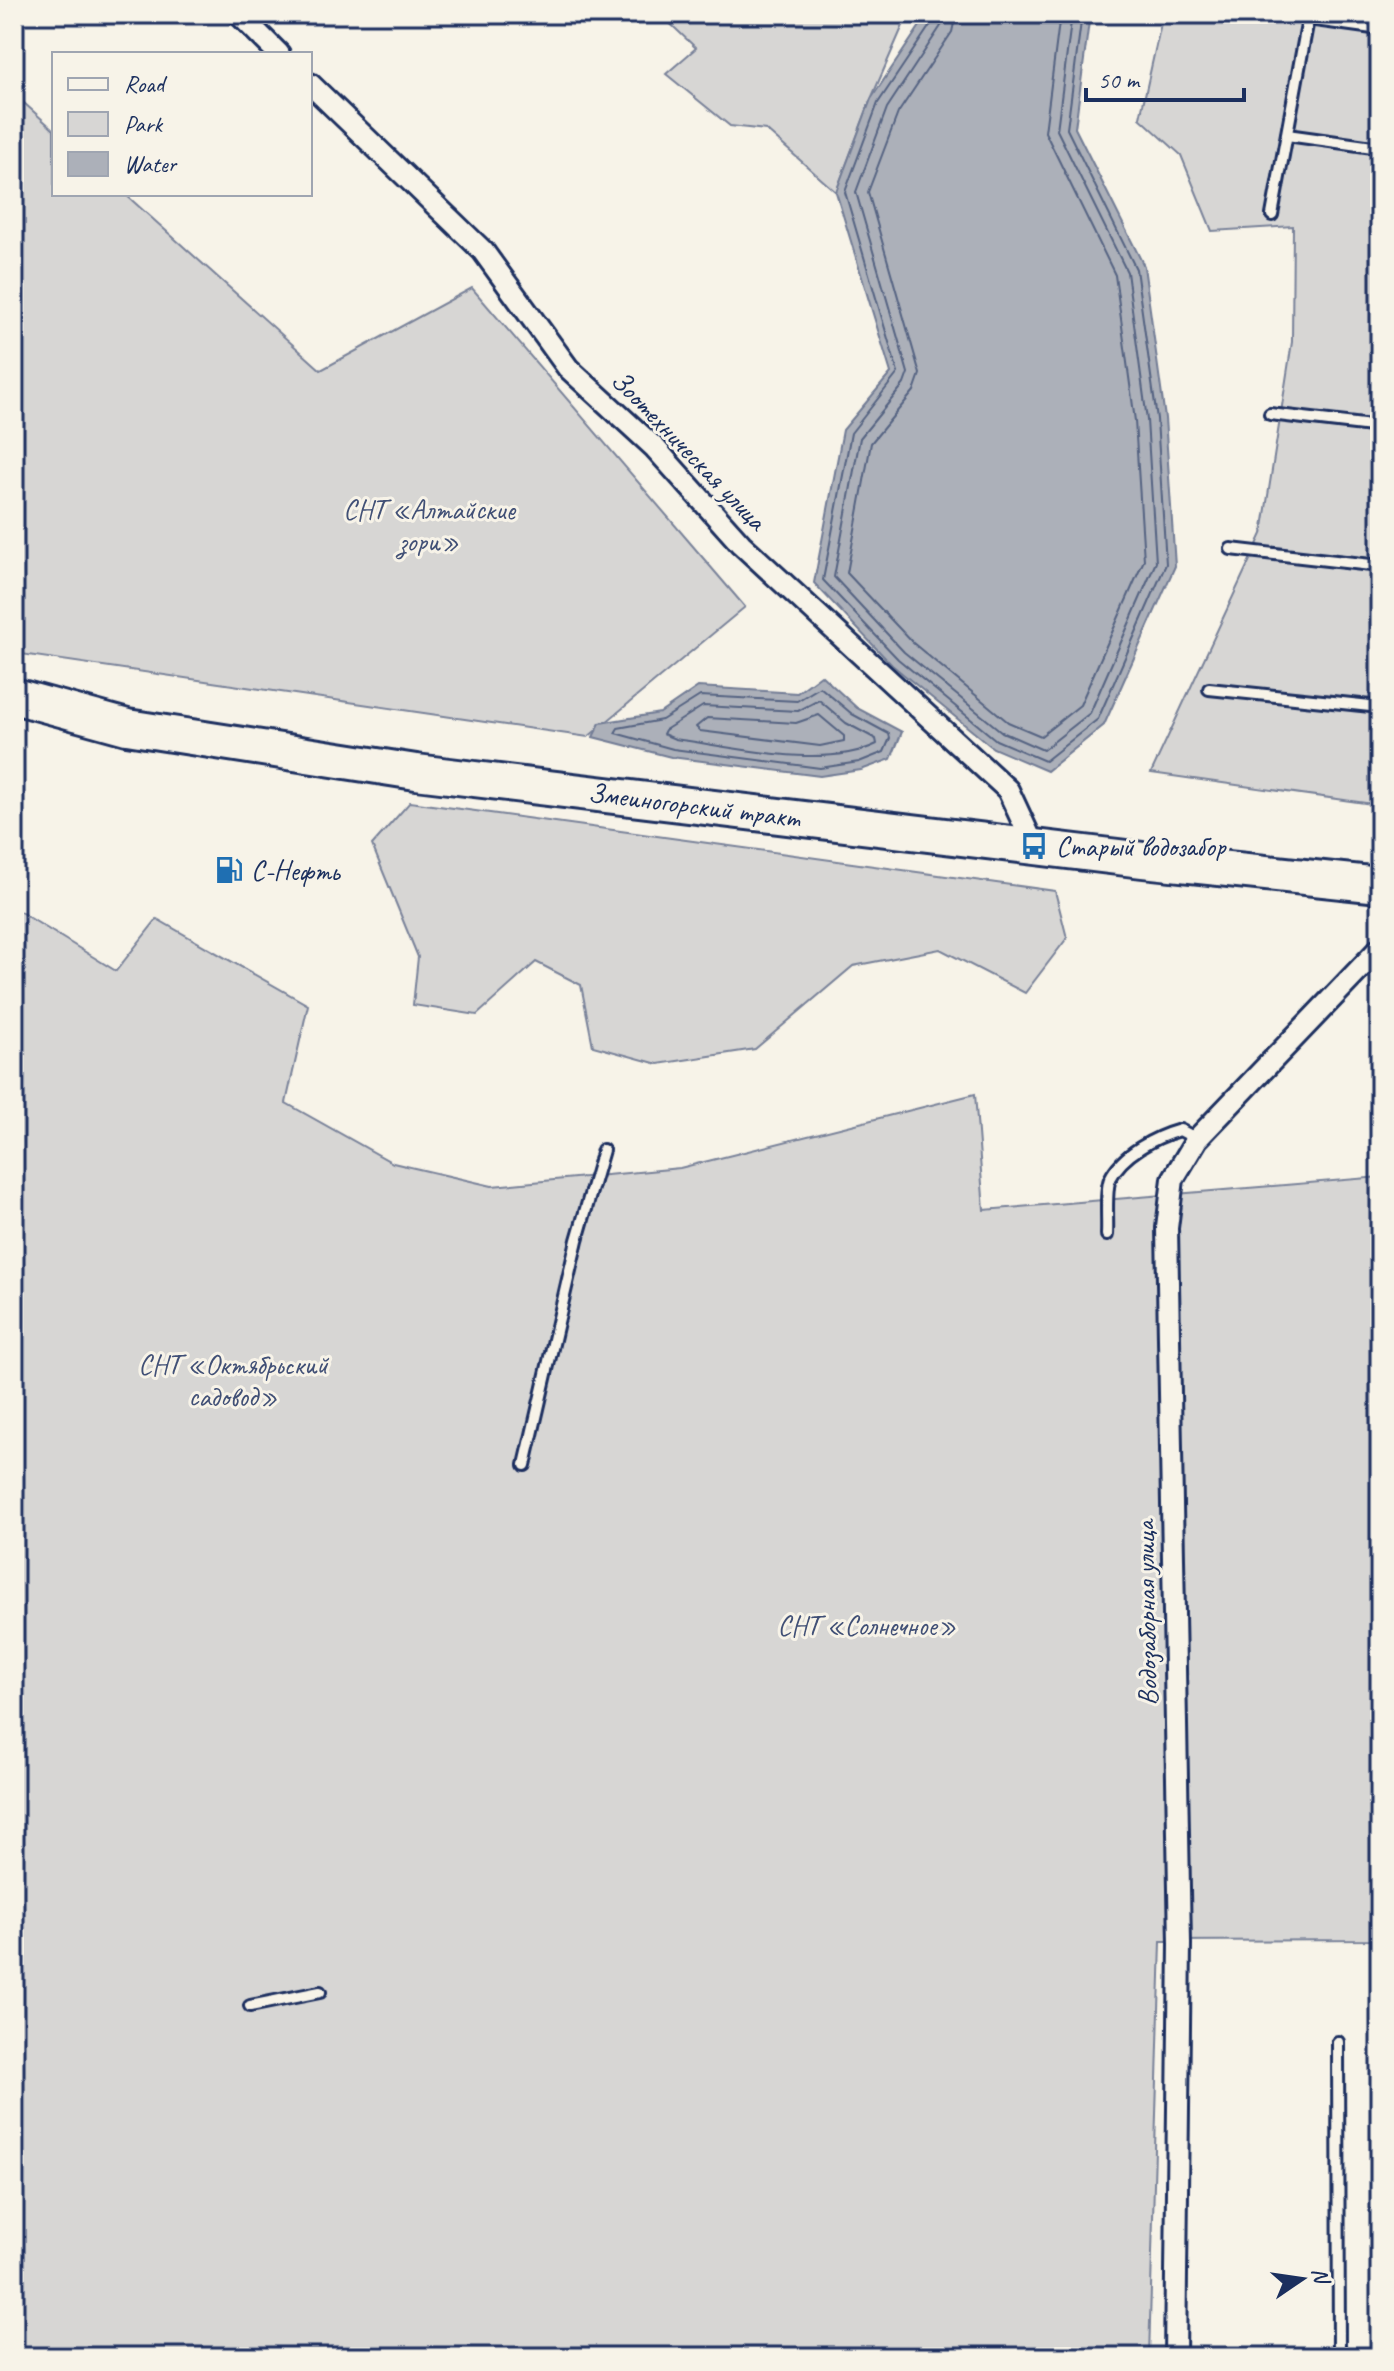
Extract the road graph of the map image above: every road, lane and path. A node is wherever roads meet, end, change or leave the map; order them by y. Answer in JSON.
{"nodes":[{"id":1,"x":239,"y":14,"type":"edge"},
{"id":2,"x":1308,"y":16,"type":"edge"},
{"id":3,"x":1380,"y":29,"type":"edge"},
{"id":4,"x":277,"y":52,"type":"edge"},
{"id":5,"x":312,"y":86,"type":"edge"},
{"id":6,"x":1287,"y":135,"type":"junction"},
{"id":7,"x":1380,"y":148,"type":"edge"},
{"id":8,"x":1272,"y":215,"type":"dead end"},
{"id":9,"x":1270,"y":414,"type":"dead end"},
{"id":10,"x":1380,"y":427,"type":"edge"},
{"id":11,"x":1231,"y":549,"type":"dead end"},
{"id":12,"x":1380,"y":566,"type":"edge"},
{"id":13,"x":1209,"y":689,"type":"dead end"},
{"id":14,"x":14,"y":696,"type":"edge"},
{"id":15,"x":1380,"y":707,"type":"edge"},
{"id":16,"x":1034,"y":846,"type":"junction"},
{"id":17,"x":1380,"y":885,"type":"edge"},
{"id":18,"x":1380,"y":948,"type":"edge"},
{"id":19,"x":1197,"y":1139,"type":"junction"},
{"id":20,"x":603,"y":1150,"type":"dead end"},
{"id":21,"x":1107,"y":1235,"type":"dead end"},
{"id":22,"x":525,"y":1465,"type":"dead end"},
{"id":23,"x":320,"y":1992,"type":"dead end"},
{"id":24,"x":250,"y":2006,"type":"dead end"},
{"id":25,"x":1338,"y":2042,"type":"dead end"},
{"id":26,"x":1175,"y":2357,"type":"edge"},
{"id":27,"x":1339,"y":2357,"type":"edge"}],
"edges":[{"from":1,"to":4,"type":"street"},
{"from":2,"to":3,"type":"lane"},
{"from":2,"to":6,"type":"lane"},
{"from":5,"to":16,"type":"street","name":"Зоотехническая улица"},
{"from":6,"to":7,"type":"lane"},
{"from":6,"to":8,"type":"lane"},
{"from":9,"to":10,"type":"lane"},
{"from":11,"to":12,"type":"lane"},
{"from":13,"to":15,"type":"lane"},
{"from":14,"to":16,"type":"highway","name":"Змеиногорский тракт"},
{"from":16,"to":17,"type":"highway","name":"Змеиногорский тракт"},
{"from":18,"to":19,"type":"street","name":"Водозаборная улица"},
{"from":19,"to":21,"type":"lane"},
{"from":19,"to":26,"type":"street","name":"Водозаборная улица"},
{"from":20,"to":22,"type":"lane"},
{"from":23,"to":24,"type":"lane"},
{"from":25,"to":27,"type":"lane"}]}
